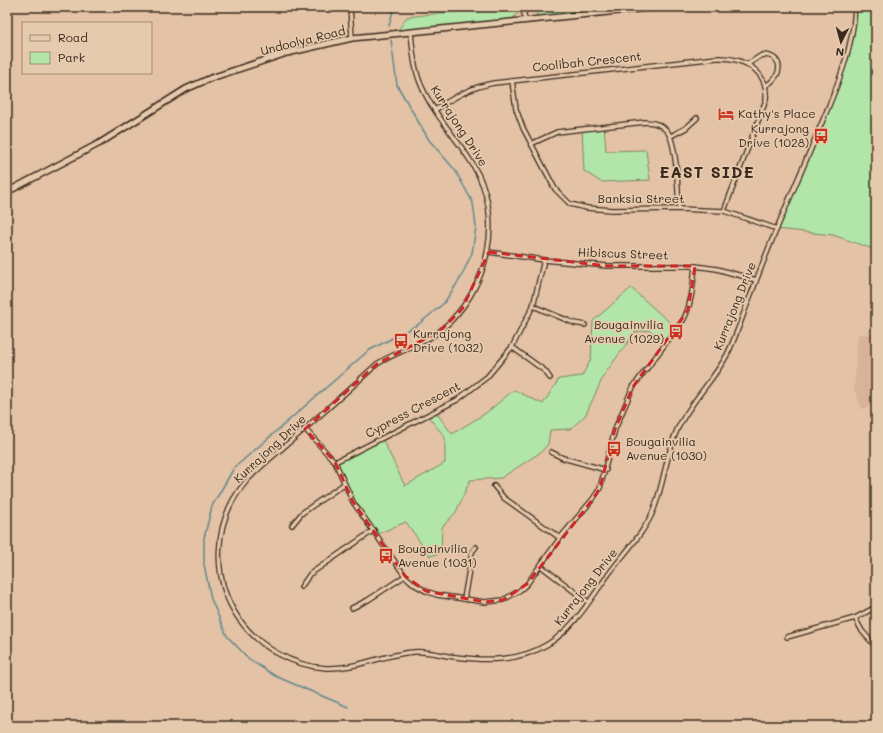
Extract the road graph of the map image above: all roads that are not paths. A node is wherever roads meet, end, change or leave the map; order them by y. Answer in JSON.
{"nodes":[{"id":1,"x":350,"y":7,"type":"edge"},
{"id":2,"x":523,"y":7,"type":"edge"},
{"id":3,"x":658,"y":7,"type":"edge"},
{"id":4,"x":855,"y":7,"type":"edge"},
{"id":5,"x":525,"y":21,"type":"junction"},
{"id":6,"x":411,"y":33,"type":"junction"},
{"id":7,"x":352,"y":38,"type":"junction"},
{"id":8,"x":748,"y":64,"type":"junction"},
{"id":9,"x":512,"y":81,"type":"junction"},
{"id":10,"x":765,"y":86,"type":"junction"},
{"id":11,"x":435,"y":110,"type":"junction"},
{"id":12,"x":697,"y":118,"type":"dead end"},
{"id":13,"x":671,"y":136,"type":"junction"},
{"id":14,"x":531,"y":144,"type":"junction"},
{"id":15,"x":7,"y":192,"type":"edge"},
{"id":16,"x":679,"y":209,"type":"junction"},
{"id":17,"x":724,"y":211,"type":"junction"},
{"id":18,"x":776,"y":229,"type":"junction"},
{"id":19,"x":489,"y":252,"type":"junction"},
{"id":20,"x":544,"y":260,"type":"junction"},
{"id":21,"x":694,"y":266,"type":"junction"},
{"id":22,"x":756,"y":280,"type":"junction"},
{"id":23,"x":533,"y":306,"type":"junction"},
{"id":24,"x":584,"y":325,"type":"dead end"},
{"id":25,"x":512,"y":347,"type":"junction"},
{"id":26,"x":550,"y":378,"type":"dead end"},
{"id":27,"x":305,"y":429,"type":"junction"},
{"id":28,"x":551,"y":452,"type":"dead end"},
{"id":29,"x":335,"y":462,"type":"junction"},
{"id":30,"x":606,"y":470,"type":"junction"},
{"id":31,"x":344,"y":484,"type":"junction"},
{"id":32,"x":494,"y":486,"type":"dead end"},
{"id":33,"x":292,"y":525,"type":"dead end"},
{"id":34,"x":374,"y":530,"type":"junction"},
{"id":35,"x":560,"y":538,"type":"junction"},
{"id":36,"x":476,"y":547,"type":"dead end"},
{"id":37,"x":541,"y":566,"type":"junction"},
{"id":38,"x":405,"y":576,"type":"junction"},
{"id":39,"x":300,"y":587,"type":"dead end"},
{"id":40,"x":464,"y":599,"type":"junction"},
{"id":41,"x":588,"y":602,"type":"junction"},
{"id":42,"x":876,"y":607,"type":"edge"},
{"id":43,"x":352,"y":608,"type":"dead end"},
{"id":44,"x":855,"y":618,"type":"junction"},
{"id":45,"x":787,"y":637,"type":"dead end"},
{"id":46,"x":876,"y":647,"type":"edge"}],
"edges":[{"from":1,"to":7,"type":"street"},
{"from":2,"to":5,"type":"street"},
{"from":3,"to":5,"type":"street","name":"Undoolya Road"},
{"from":4,"to":18,"type":"street","name":"Kurrajong Drive"},
{"from":5,"to":6,"type":"street","name":"Undoolya Road"},
{"from":6,"to":7,"type":"street","name":"Undoolya Road"},
{"from":6,"to":11,"type":"street","name":"Kurrajong Drive"},
{"from":7,"to":15,"type":"street","name":"Undoolya Road"},
{"from":8,"to":9,"type":"street","name":"Coolibah Crescent"},
{"from":8,"to":10,"type":"street"},
{"from":8,"to":10,"type":"street"},
{"from":9,"to":11,"type":"street","name":"Coolibah Crescent"},
{"from":9,"to":14,"type":"street","name":"Banksia Street"},
{"from":10,"to":17,"type":"street"},
{"from":11,"to":19,"type":"street","name":"Kurrajong Drive"},
{"from":12,"to":13,"type":"street"},
{"from":13,"to":14,"type":"street"},
{"from":13,"to":16,"type":"street"},
{"from":14,"to":16,"type":"street","name":"Banksia Street"},
{"from":16,"to":17,"type":"street","name":"Banksia Street"},
{"from":17,"to":18,"type":"street","name":"Banksia Street"},
{"from":18,"to":22,"type":"street","name":"Kurrajong Drive"},
{"from":19,"to":20,"type":"street","name":"Hibiscus Street"},
{"from":19,"to":27,"type":"street","name":"Kurrajong Drive"},
{"from":20,"to":21,"type":"street","name":"Hibiscus Street"},
{"from":20,"to":23,"type":"street","name":"Cypress Crescent"},
{"from":21,"to":22,"type":"street","name":"Hibiscus Street"},
{"from":21,"to":30,"type":"street"},
{"from":22,"to":41,"type":"street","name":"Kurrajong Drive"},
{"from":23,"to":24,"type":"street"},
{"from":23,"to":25,"type":"street","name":"Cypress Crescent"},
{"from":25,"to":26,"type":"street"},
{"from":25,"to":29,"type":"street","name":"Cypress Crescent"},
{"from":27,"to":29,"type":"street"},
{"from":27,"to":41,"type":"street","name":"Kurrajong Drive"},
{"from":28,"to":30,"type":"street"},
{"from":29,"to":31,"type":"street"},
{"from":30,"to":35,"type":"street"},
{"from":31,"to":33,"type":"street"},
{"from":31,"to":34,"type":"street"},
{"from":32,"to":35,"type":"street"},
{"from":34,"to":38,"type":"street"},
{"from":34,"to":39,"type":"street"},
{"from":35,"to":37,"type":"street"},
{"from":36,"to":40,"type":"street"},
{"from":37,"to":40,"type":"street"},
{"from":37,"to":41,"type":"street"},
{"from":38,"to":40,"type":"street"},
{"from":38,"to":43,"type":"street"},
{"from":42,"to":44,"type":"street"},
{"from":44,"to":45,"type":"street"},
{"from":44,"to":46,"type":"street"}]}
